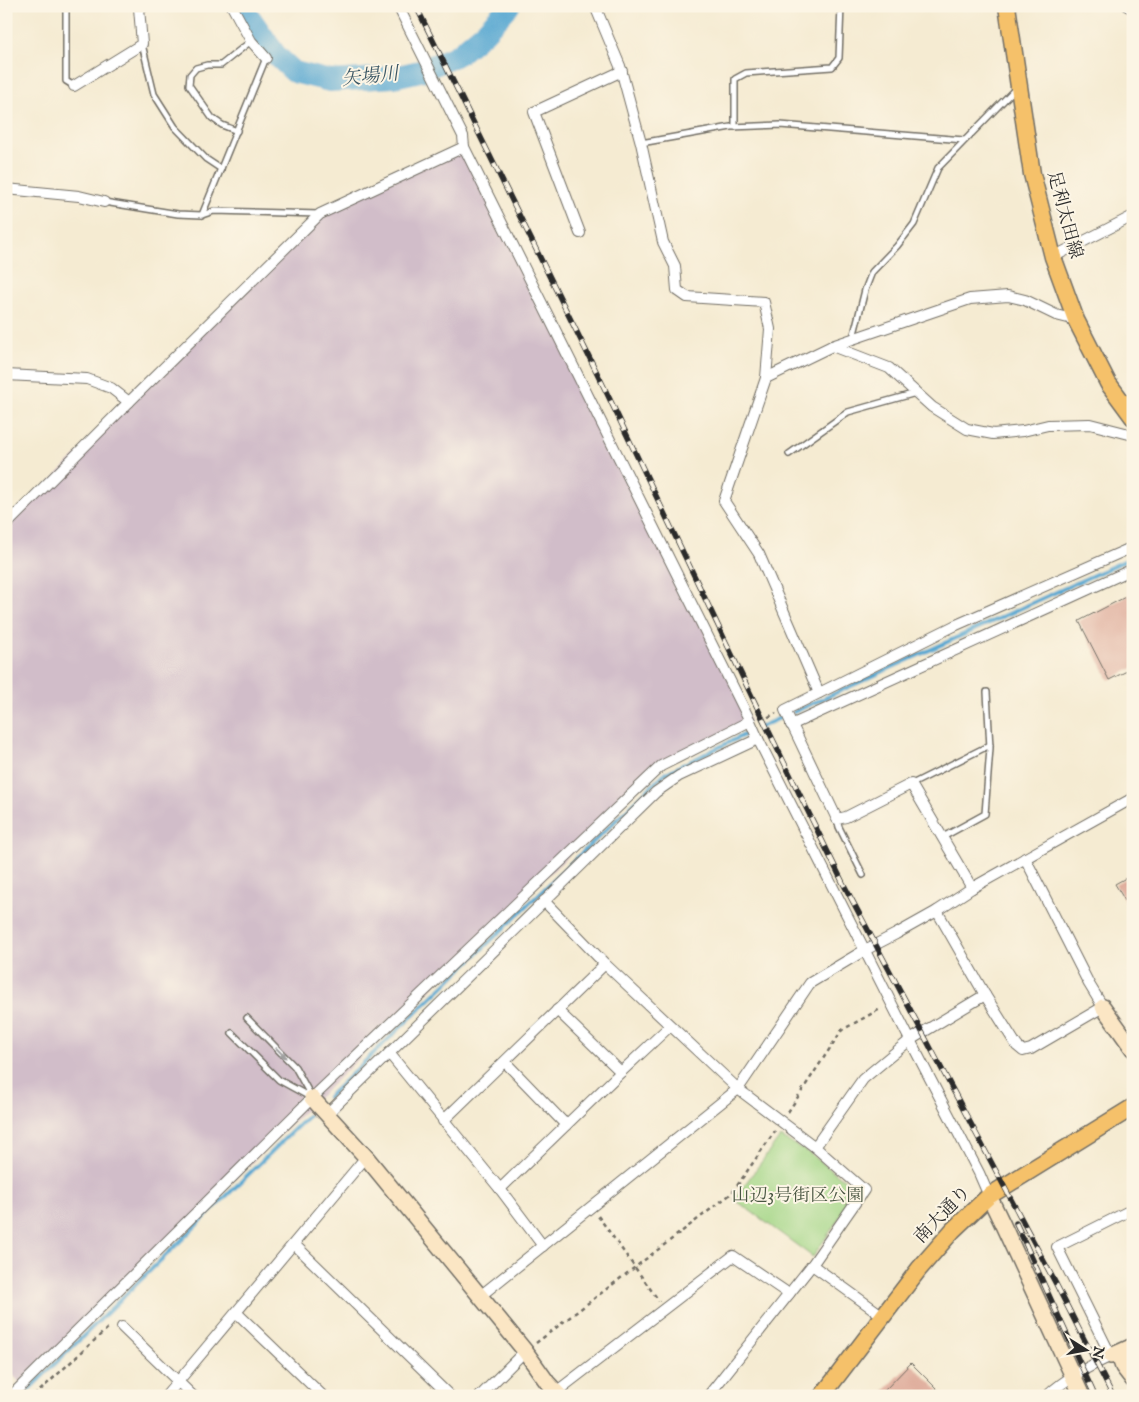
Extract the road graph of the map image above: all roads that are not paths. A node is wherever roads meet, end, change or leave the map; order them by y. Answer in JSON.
{"nodes":[{"id":1,"x":66,"y":6,"type":"edge"},
{"id":2,"x":143,"y":6,"type":"edge"},
{"id":3,"x":232,"y":6,"type":"edge"},
{"id":4,"x":398,"y":6,"type":"edge"},
{"id":5,"x":595,"y":6,"type":"edge"},
{"id":6,"x":841,"y":6,"type":"edge"},
{"id":7,"x":1007,"y":6,"type":"edge"},
{"id":8,"x":1127,"y":6,"type":"edge"},
{"id":9,"x":1133,"y":9,"type":"edge"},
{"id":10,"x":251,"y":41,"type":"junction"},
{"id":11,"x":142,"y":44,"type":"junction"},
{"id":12,"x":266,"y":58,"type":"joint"},
{"id":13,"x":622,"y":71,"type":"junction"},
{"id":14,"x":74,"y":86,"type":"joint"},
{"id":15,"x":1018,"y":86,"type":"junction"},
{"id":16,"x":735,"y":126,"type":"junction"},
{"id":17,"x":237,"y":131,"type":"junction"},
{"id":18,"x":964,"y":140,"type":"junction"},
{"id":19,"x":641,"y":143,"type":"junction"},
{"id":20,"x":464,"y":147,"type":"junction"},
{"id":21,"x":221,"y":169,"type":"junction"},
{"id":22,"x":6,"y":189,"type":"edge"},
{"id":23,"x":104,"y":202,"type":"joint"},
{"id":24,"x":320,"y":214,"type":"junction"},
{"id":25,"x":202,"y":215,"type":"junction"},
{"id":26,"x":1133,"y":216,"type":"edge"},
{"id":27,"x":580,"y":233,"type":"dead end"},
{"id":28,"x":1053,"y":257,"type":"junction"},
{"id":29,"x":1076,"y":320,"type":"junction"},
{"id":30,"x":853,"y":339,"type":"junction"},
{"id":31,"x":832,"y":346,"type":"junction"},
{"id":32,"x":6,"y":375,"type":"edge"},
{"id":33,"x":766,"y":378,"type":"junction"},
{"id":34,"x":916,"y":392,"type":"junction"},
{"id":35,"x":128,"y":402,"type":"junction"},
{"id":36,"x":1133,"y":418,"type":"edge"},
{"id":37,"x":1133,"y":435,"type":"edge"},
{"id":38,"x":789,"y":454,"type":"dead end"},
{"id":39,"x":6,"y":525,"type":"edge"},
{"id":40,"x":1133,"y":547,"type":"edge"},
{"id":41,"x":1133,"y":569,"type":"edge"},
{"id":42,"x":819,"y":692,"type":"junction"},
{"id":43,"x":987,"y":692,"type":"dead end"},
{"id":44,"x":750,"y":721,"type":"junction"},
{"id":45,"x":791,"y":725,"type":"junction"},
{"id":46,"x":758,"y":739,"type":"junction"},
{"id":47,"x":990,"y":745,"type":"junction"},
{"id":48,"x":911,"y":784,"type":"junction"},
{"id":49,"x":1133,"y":798,"type":"edge"},
{"id":50,"x":837,"y":819,"type":"junction"},
{"id":51,"x":942,"y":838,"type":"junction"},
{"id":52,"x":1025,"y":858,"type":"junction"},
{"id":53,"x":863,"y":875,"type":"dead end"},
{"id":54,"x":972,"y":888,"type":"junction"},
{"id":55,"x":544,"y":901,"type":"junction"},
{"id":56,"x":937,"y":911,"type":"junction"},
{"id":57,"x":864,"y":950,"type":"junction"},
{"id":58,"x":605,"y":964,"type":"junction"},
{"id":59,"x":986,"y":995,"type":"junction"},
{"id":60,"x":1103,"y":1007,"type":"junction"},
{"id":61,"x":557,"y":1010,"type":"junction"},
{"id":62,"x":247,"y":1018,"type":"dead end"},
{"id":63,"x":670,"y":1026,"type":"junction"},
{"id":64,"x":232,"y":1033,"type":"dead end"},
{"id":65,"x":910,"y":1040,"type":"junction"},
{"id":66,"x":1133,"y":1050,"type":"edge"},
{"id":67,"x":388,"y":1053,"type":"junction"},
{"id":68,"x":505,"y":1062,"type":"junction"},
{"id":69,"x":621,"y":1072,"type":"junction"},
{"id":70,"x":738,"y":1089,"type":"junction"},
{"id":71,"x":312,"y":1098,"type":"junction"},
{"id":72,"x":1133,"y":1107,"type":"edge"},
{"id":73,"x":327,"y":1114,"type":"junction"},
{"id":74,"x":444,"y":1121,"type":"junction"},
{"id":75,"x":566,"y":1124,"type":"junction"},
{"id":76,"x":815,"y":1147,"type":"junction"},
{"id":77,"x":366,"y":1157,"type":"junction"},
{"id":78,"x":500,"y":1189,"type":"junction"},
{"id":79,"x":989,"y":1196,"type":"junction"},
{"id":80,"x":1133,"y":1209,"type":"edge"},
{"id":81,"x":294,"y":1244,"type":"junction"},
{"id":82,"x":543,"y":1246,"type":"junction"},
{"id":83,"x":812,"y":1264,"type":"junction"},
{"id":84,"x":789,"y":1294,"type":"junction"},
{"id":85,"x":479,"y":1297,"type":"junction"},
{"id":86,"x":237,"y":1312,"type":"junction"},
{"id":87,"x":883,"y":1316,"type":"junction"},
{"id":88,"x":122,"y":1327,"type":"road end"},
{"id":89,"x":1133,"y":1346,"type":"edge"},
{"id":90,"x":525,"y":1352,"type":"junction"},
{"id":91,"x":1115,"y":1355,"type":"junction"},
{"id":92,"x":1072,"y":1376,"type":"junction"},
{"id":93,"x":1133,"y":1380,"type":"edge"},
{"id":94,"x":178,"y":1381,"type":"junction"},
{"id":95,"x":558,"y":1394,"type":"edge"},
{"id":96,"x":11,"y":1396,"type":"edge"},
{"id":97,"x":166,"y":1396,"type":"edge"},
{"id":98,"x":193,"y":1396,"type":"edge"},
{"id":99,"x":323,"y":1396,"type":"edge"},
{"id":100,"x":450,"y":1396,"type":"edge"},
{"id":101,"x":480,"y":1396,"type":"edge"},
{"id":102,"x":708,"y":1396,"type":"edge"},
{"id":103,"x":822,"y":1396,"type":"edge"},
{"id":104,"x":1047,"y":1396,"type":"edge"},
{"id":105,"x":1082,"y":1396,"type":"edge"}],
"edges":[{"from":1,"to":14,"type":"lane"},
{"from":2,"to":11,"type":"street"},
{"from":3,"to":10,"type":"street"},
{"from":4,"to":20,"type":"street"},
{"from":5,"to":13,"type":"street"},
{"from":6,"to":16,"type":"lane"},
{"from":7,"to":15,"type":"main road","name":"足利太田線"},
{"from":8,"to":9,"type":"street"},
{"from":10,"to":12,"type":"street"},
{"from":10,"to":17,"type":"lane"},
{"from":11,"to":14,"type":"street"},
{"from":11,"to":21,"type":"lane"},
{"from":12,"to":17,"type":"lane"},
{"from":13,"to":19,"type":"street"},
{"from":13,"to":27,"type":"street"},
{"from":15,"to":18,"type":"lane"},
{"from":15,"to":28,"type":"main road","name":"足利太田線"},
{"from":16,"to":18,"type":"lane"},
{"from":16,"to":19,"type":"lane"},
{"from":17,"to":21,"type":"lane"},
{"from":18,"to":30,"type":"lane"},
{"from":19,"to":33,"type":"street"},
{"from":20,"to":24,"type":"street"},
{"from":20,"to":44,"type":"street"},
{"from":21,"to":25,"type":"lane"},
{"from":22,"to":23,"type":"street"},
{"from":23,"to":25,"type":"lane"},
{"from":24,"to":25,"type":"lane"},
{"from":24,"to":35,"type":"street"},
{"from":26,"to":28,"type":"street"},
{"from":28,"to":29,"type":"main road","name":"足利太田線"},
{"from":29,"to":30,"type":"street"},
{"from":29,"to":36,"type":"main road","name":"足利太田線"},
{"from":30,"to":31,"type":"street"},
{"from":31,"to":33,"type":"street"},
{"from":31,"to":34,"type":"street"},
{"from":32,"to":35,"type":"street"},
{"from":33,"to":42,"type":"street"},
{"from":34,"to":37,"type":"street"},
{"from":34,"to":38,"type":"lane"},
{"from":35,"to":39,"type":"street"},
{"from":40,"to":42,"type":"street"},
{"from":41,"to":45,"type":"street"},
{"from":42,"to":45,"type":"street"},
{"from":43,"to":47,"type":"lane"},
{"from":44,"to":46,"type":"street"},
{"from":44,"to":71,"type":"street"},
{"from":45,"to":50,"type":"street"},
{"from":46,"to":55,"type":"street"},
{"from":46,"to":57,"type":"street"},
{"from":47,"to":48,"type":"lane"},
{"from":47,"to":51,"type":"lane"},
{"from":48,"to":50,"type":"street"},
{"from":48,"to":51,"type":"street"},
{"from":49,"to":52,"type":"street"},
{"from":50,"to":53,"type":"lane"},
{"from":51,"to":54,"type":"street"},
{"from":52,"to":54,"type":"street"},
{"from":52,"to":60,"type":"street"},
{"from":54,"to":56,"type":"street"},
{"from":55,"to":58,"type":"street"},
{"from":55,"to":67,"type":"street"},
{"from":56,"to":57,"type":"street"},
{"from":56,"to":59,"type":"street"},
{"from":57,"to":65,"type":"street"},
{"from":57,"to":70,"type":"street"},
{"from":58,"to":61,"type":"street"},
{"from":58,"to":63,"type":"street"},
{"from":59,"to":60,"type":"street"},
{"from":59,"to":65,"type":"street"},
{"from":60,"to":66,"type":"street"},
{"from":61,"to":68,"type":"street"},
{"from":61,"to":69,"type":"street"},
{"from":62,"to":71,"type":"lane","one_way":true},
{"from":63,"to":69,"type":"street"},
{"from":63,"to":70,"type":"street"},
{"from":64,"to":71,"type":"lane"},
{"from":65,"to":76,"type":"street"},
{"from":65,"to":79,"type":"street"},
{"from":67,"to":73,"type":"street"},
{"from":67,"to":74,"type":"street"},
{"from":68,"to":74,"type":"street"},
{"from":68,"to":75,"type":"street"},
{"from":69,"to":75,"type":"street"},
{"from":70,"to":76,"type":"street"},
{"from":70,"to":82,"type":"street"},
{"from":71,"to":73,"type":"street"},
{"from":71,"to":96,"type":"street"},
{"from":72,"to":79,"type":"main road","name":"南大通り"},
{"from":73,"to":77,"type":"street"},
{"from":74,"to":78,"type":"street"},
{"from":75,"to":78,"type":"street"},
{"from":76,"to":83,"type":"street"},
{"from":77,"to":81,"type":"street"},
{"from":77,"to":85,"type":"street"},
{"from":78,"to":82,"type":"street"},
{"from":79,"to":87,"type":"main road","name":"南大通り"},
{"from":79,"to":92,"type":"street"},
{"from":80,"to":91,"type":"street"},
{"from":81,"to":86,"type":"street"},
{"from":81,"to":100,"type":"street"},
{"from":82,"to":85,"type":"street"},
{"from":83,"to":84,"type":"street"},
{"from":83,"to":87,"type":"street"},
{"from":84,"to":95,"type":"street"},
{"from":84,"to":102,"type":"street"},
{"from":85,"to":90,"type":"street"},
{"from":86,"to":94,"type":"street"},
{"from":86,"to":99,"type":"street"},
{"from":87,"to":103,"type":"main road","name":"南大通り"},
{"from":88,"to":94,"type":"street"},
{"from":89,"to":91,"type":"street"},
{"from":90,"to":95,"type":"street"},
{"from":90,"to":101,"type":"street"},
{"from":91,"to":92,"type":"street"},
{"from":91,"to":93,"type":"street"},
{"from":92,"to":104,"type":"street"},
{"from":92,"to":105,"type":"street"},
{"from":94,"to":97,"type":"street"},
{"from":94,"to":98,"type":"street"}]}
